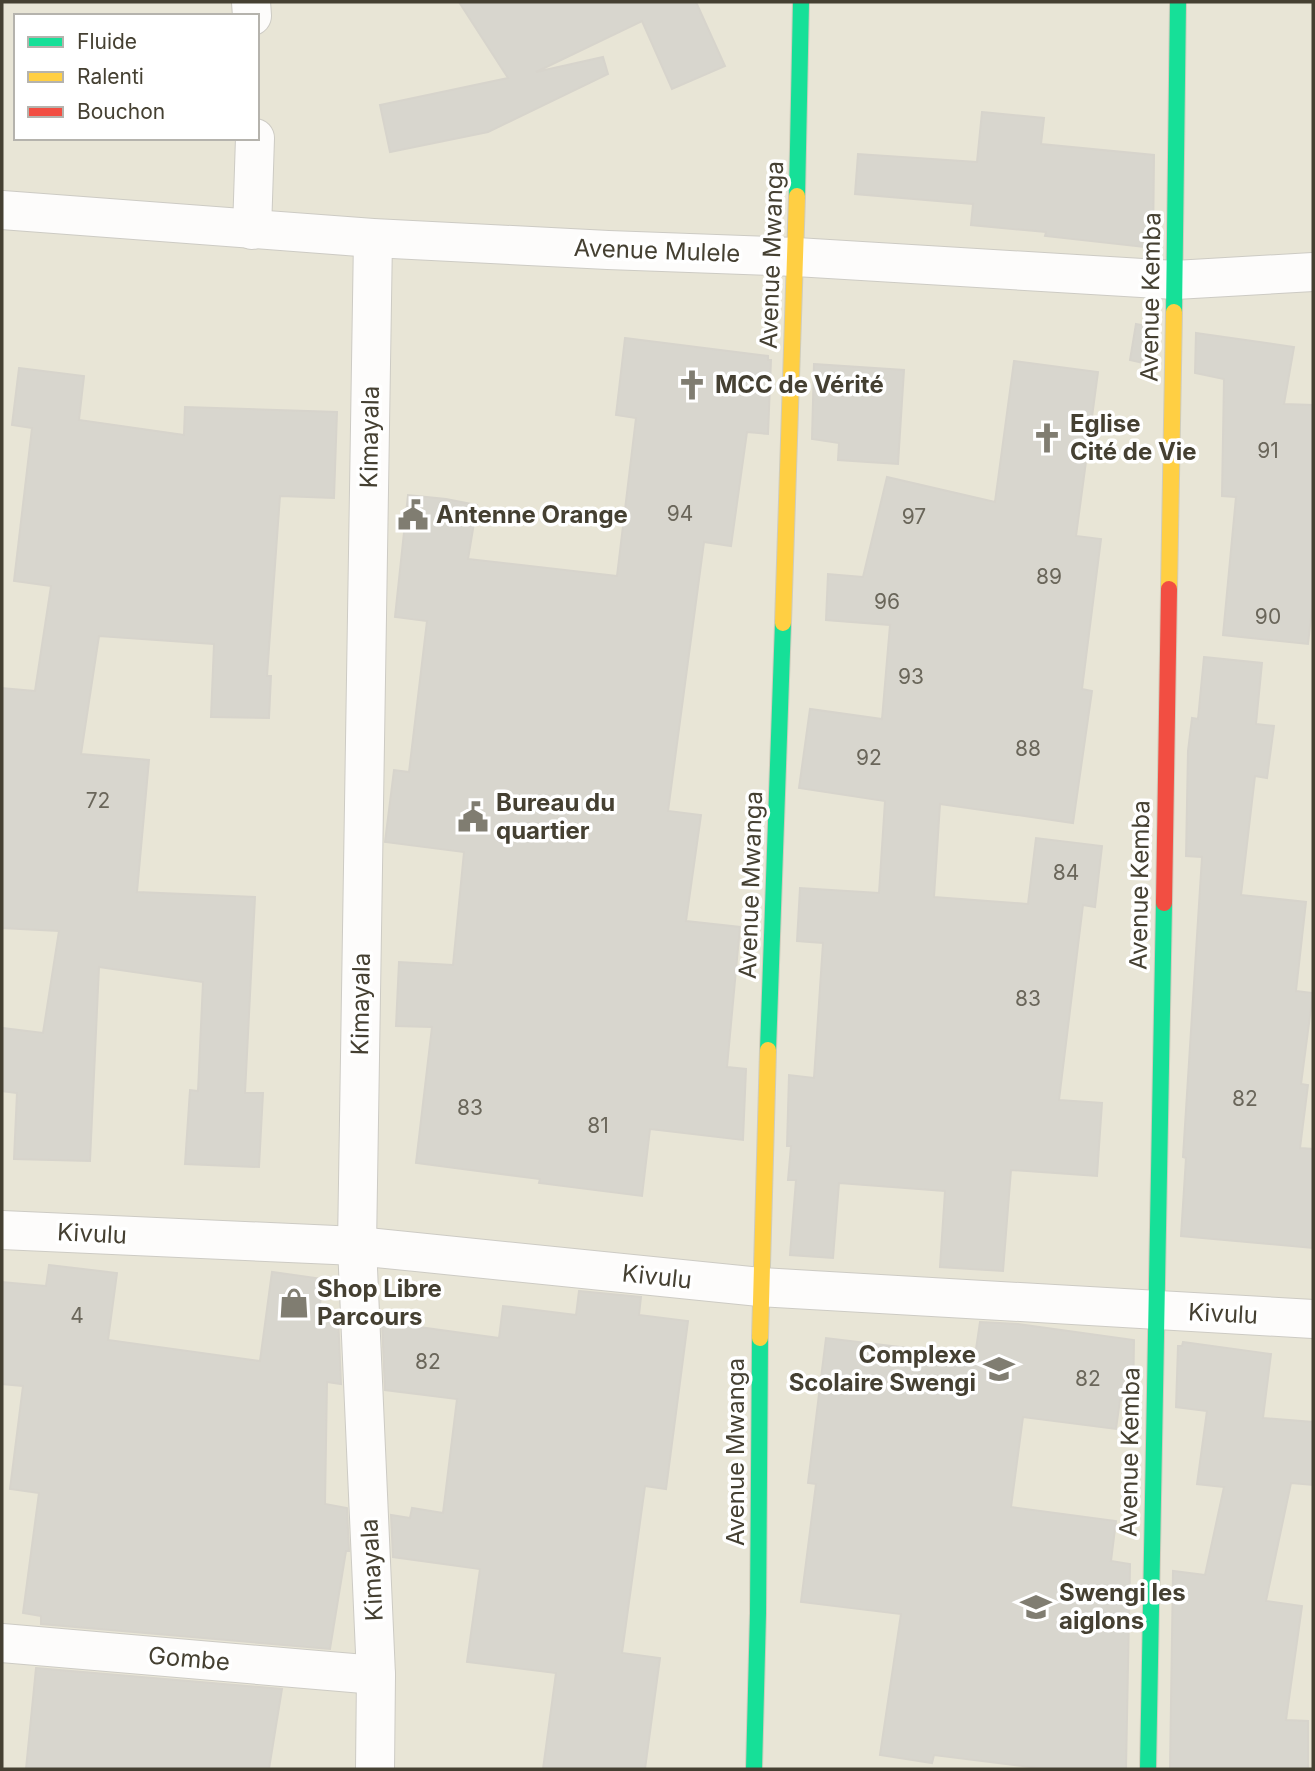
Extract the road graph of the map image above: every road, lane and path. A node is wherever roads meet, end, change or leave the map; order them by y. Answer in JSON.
{"nodes":[{"id":1,"x":801,"y":2,"type":"edge"},
{"id":2,"x":1178,"y":2,"type":"edge"},
{"id":3,"x":255,"y":140,"type":"edge"},
{"id":4,"x":2,"y":210,"type":"edge"},
{"id":5,"x":252,"y":230,"type":"junction"},
{"id":6,"x":373,"y":238,"type":"junction"},
{"id":7,"x":796,"y":257,"type":"junction"},
{"id":8,"x":1313,"y":272,"type":"edge"},
{"id":9,"x":1175,"y":281,"type":"junction"},
{"id":10,"x":2,"y":1230,"type":"edge"},
{"id":11,"x":357,"y":1246,"type":"junction"},
{"id":12,"x":760,"y":1287,"type":"junction"},
{"id":13,"x":1155,"y":1310,"type":"junction"},
{"id":14,"x":1313,"y":1319,"type":"edge"},
{"id":15,"x":2,"y":1643,"type":"edge"},
{"id":16,"x":376,"y":1675,"type":"junction"},
{"id":17,"x":375,"y":1769,"type":"edge"},
{"id":18,"x":754,"y":1769,"type":"edge"},
{"id":19,"x":1148,"y":1769,"type":"edge"}],
"edges":[{"from":1,"to":7,"type":"street","name":"Avenue Mwanga"},
{"from":2,"to":9,"type":"street","name":"Avenue Kemba"},
{"from":3,"to":5,"type":"street"},
{"from":4,"to":5,"type":"street","name":"Avenue Mulele"},
{"from":5,"to":6,"type":"street","name":"Avenue Mulele"},
{"from":6,"to":7,"type":"street","name":"Avenue Mulele"},
{"from":6,"to":11,"type":"street","name":"Kimayala"},
{"from":7,"to":9,"type":"street","name":"Avenue Mulele"},
{"from":7,"to":12,"type":"street","name":"Avenue Mwanga"},
{"from":8,"to":9,"type":"street","name":"Avenue Mulele"},
{"from":9,"to":13,"type":"street","name":"Avenue Kemba"},
{"from":10,"to":11,"type":"street","name":"Kivulu"},
{"from":11,"to":12,"type":"street","name":"Kivulu"},
{"from":11,"to":16,"type":"street","name":"Kimayala"},
{"from":12,"to":13,"type":"street","name":"Kivulu"},
{"from":12,"to":18,"type":"street","name":"Avenue Mwanga"},
{"from":13,"to":14,"type":"street","name":"Kivulu"},
{"from":13,"to":19,"type":"street","name":"Avenue Kemba"},
{"from":15,"to":16,"type":"street","name":"Gombe"},
{"from":16,"to":17,"type":"street","name":"Kimayala"}]}
